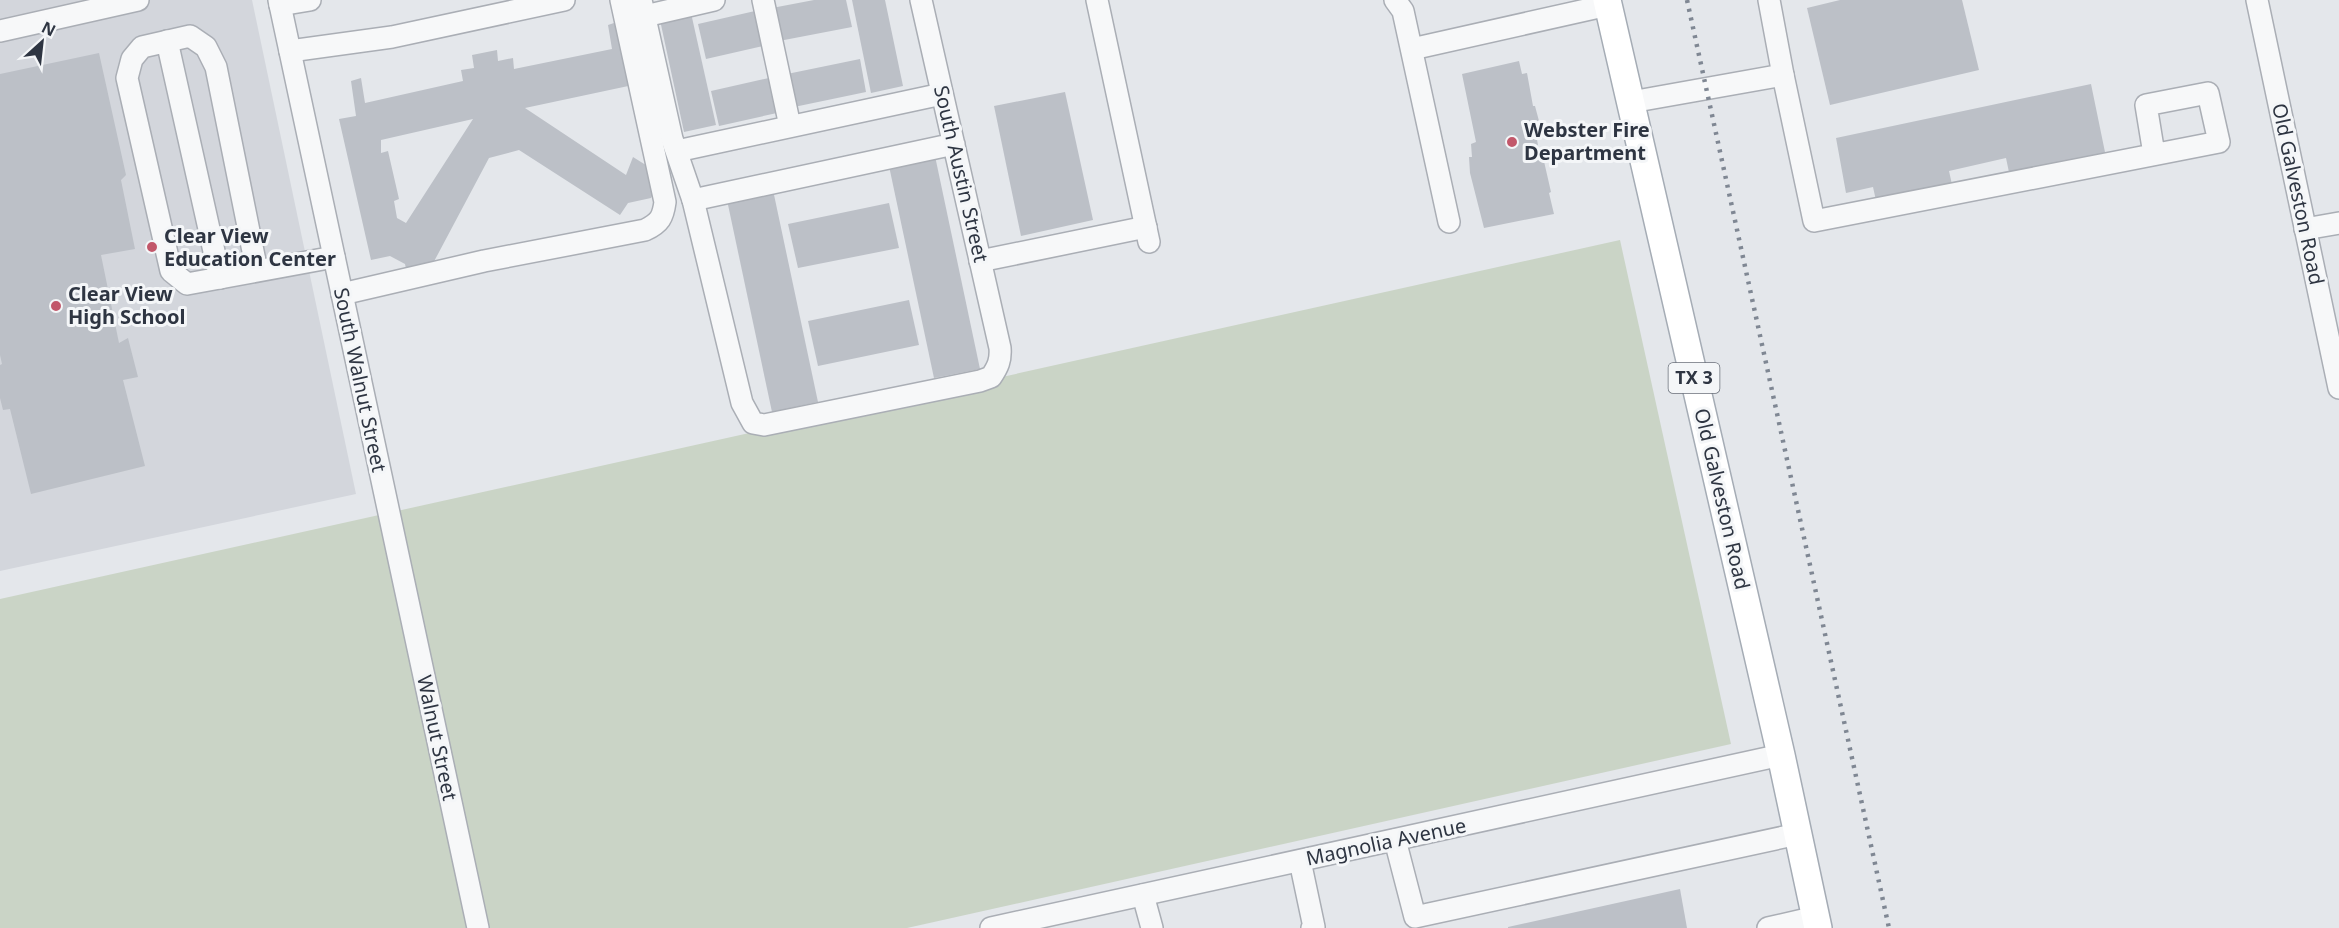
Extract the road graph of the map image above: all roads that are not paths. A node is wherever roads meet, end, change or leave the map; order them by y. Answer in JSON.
{"nodes":[{"id":1,"x":138,"y":0,"type":"edge"},
{"id":2,"x":310,"y":0,"type":"edge"},
{"id":3,"x":564,"y":0,"type":"edge"},
{"id":4,"x":621,"y":0,"type":"edge"},
{"id":5,"x":714,"y":0,"type":"edge"},
{"id":6,"x":763,"y":0,"type":"edge"},
{"id":7,"x":921,"y":0,"type":"edge"},
{"id":8,"x":1096,"y":0,"type":"edge"},
{"id":9,"x":1395,"y":0,"type":"edge"},
{"id":10,"x":1769,"y":0,"type":"edge"},
{"id":11,"x":2257,"y":0,"type":"edge"},
{"id":12,"x":1608,"y":2,"type":"edge"},
{"id":13,"x":280,"y":3,"type":"edge"},
{"id":14,"x":643,"y":8,"type":"edge"},
{"id":15,"x":472,"y":10,"type":"edge"},
{"id":16,"x":0,"y":32,"type":"edge"},
{"id":17,"x":167,"y":41,"type":"junction"},
{"id":18,"x":1412,"y":49,"type":"junction"},
{"id":19,"x":290,"y":51,"type":"junction"},
{"id":20,"x":1783,"y":75,"type":"junction"},
{"id":21,"x":942,"y":94,"type":"junction"},
{"id":22,"x":1631,"y":102,"type":"junction"},
{"id":23,"x":790,"y":126,"type":"junction"},
{"id":24,"x":954,"y":144,"type":"junction"},
{"id":25,"x":677,"y":151,"type":"junction"},
{"id":26,"x":2154,"y":154,"type":"dead end"},
{"id":27,"x":693,"y":200,"type":"junction"},
{"id":28,"x":1449,"y":222,"type":"dead end"},
{"id":29,"x":2339,"y":224,"type":"edge"},
{"id":30,"x":2305,"y":229,"type":"junction"},
{"id":31,"x":334,"y":257,"type":"junction"},
{"id":32,"x":980,"y":261,"type":"junction"},
{"id":33,"x":256,"y":271,"type":"junction"},
{"id":34,"x":220,"y":278,"type":"junction"},
{"id":35,"x":342,"y":294,"type":"junction"},
{"id":36,"x":2339,"y":388,"type":"edge"},
{"id":37,"x":396,"y":548,"type":"joint"},
{"id":38,"x":1781,"y":756,"type":"junction"},
{"id":39,"x":1798,"y":834,"type":"junction"},
{"id":40,"x":1395,"y":840,"type":"junction"},
{"id":41,"x":1300,"y":861,"type":"junction"},
{"id":42,"x":1143,"y":895,"type":"junction"},
{"id":43,"x":1817,"y":923,"type":"edge"},
{"id":44,"x":478,"y":928,"type":"edge"},
{"id":45,"x":991,"y":928,"type":"edge"},
{"id":46,"x":1152,"y":928,"type":"edge"},
{"id":47,"x":1312,"y":928,"type":"edge"},
{"id":48,"x":1768,"y":928,"type":"edge"}],
"edges":[{"from":1,"to":16,"type":"street"},
{"from":2,"to":13,"type":"street"},
{"from":3,"to":15,"type":"street"},
{"from":4,"to":35,"type":"street"},
{"from":5,"to":14,"type":"street"},
{"from":6,"to":23,"type":"street"},
{"from":7,"to":21,"type":"street","name":"South Austin Street"},
{"from":8,"to":32,"type":"street"},
{"from":9,"to":18,"type":"street"},
{"from":10,"to":20,"type":"street"},
{"from":11,"to":30,"type":"street","name":"Old Galveston Road"},
{"from":12,"to":18,"type":"street"},
{"from":12,"to":22,"type":"main road","name":"Old Galveston Road","number":"TX 3"},
{"from":13,"to":19,"type":"street","name":"South Walnut Street"},
{"from":14,"to":25,"type":"street"},
{"from":15,"to":19,"type":"street"},
{"from":17,"to":33,"type":"street"},
{"from":17,"to":34,"type":"street"},
{"from":17,"to":34,"type":"street"},
{"from":18,"to":28,"type":"street"},
{"from":19,"to":31,"type":"street","name":"South Walnut Street"},
{"from":20,"to":22,"type":"street"},
{"from":20,"to":26,"type":"street"},
{"from":21,"to":23,"type":"street"},
{"from":21,"to":24,"type":"street","name":"South Austin Street"},
{"from":22,"to":38,"type":"main road","name":"Old Galveston Road","number":"TX 3"},
{"from":23,"to":25,"type":"street"},
{"from":24,"to":27,"type":"street"},
{"from":24,"to":32,"type":"street","name":"South Austin Street"},
{"from":25,"to":27,"type":"street"},
{"from":27,"to":32,"type":"street","name":"South Austin Street"},
{"from":29,"to":30,"type":"street"},
{"from":30,"to":36,"type":"street","name":"Old Galveston Road"},
{"from":31,"to":33,"type":"street"},
{"from":31,"to":35,"type":"street","name":"South Walnut Street"},
{"from":33,"to":34,"type":"street"},
{"from":35,"to":37,"type":"street","name":"South Walnut Street"},
{"from":37,"to":44,"type":"street","name":"Walnut Street"},
{"from":38,"to":39,"type":"main road","name":"Old Galveston Road","number":"TX 3"},
{"from":38,"to":40,"type":"street","name":"Magnolia Avenue"},
{"from":39,"to":40,"type":"street"},
{"from":39,"to":43,"type":"main road","name":"Old Galveston Road","number":"TX 3"},
{"from":40,"to":41,"type":"street","name":"Magnolia Avenue"},
{"from":41,"to":42,"type":"street","name":"Magnolia Avenue"},
{"from":41,"to":47,"type":"street"},
{"from":42,"to":45,"type":"street","name":"Magnolia Avenue"},
{"from":42,"to":46,"type":"street"},
{"from":43,"to":48,"type":"street"}]}
